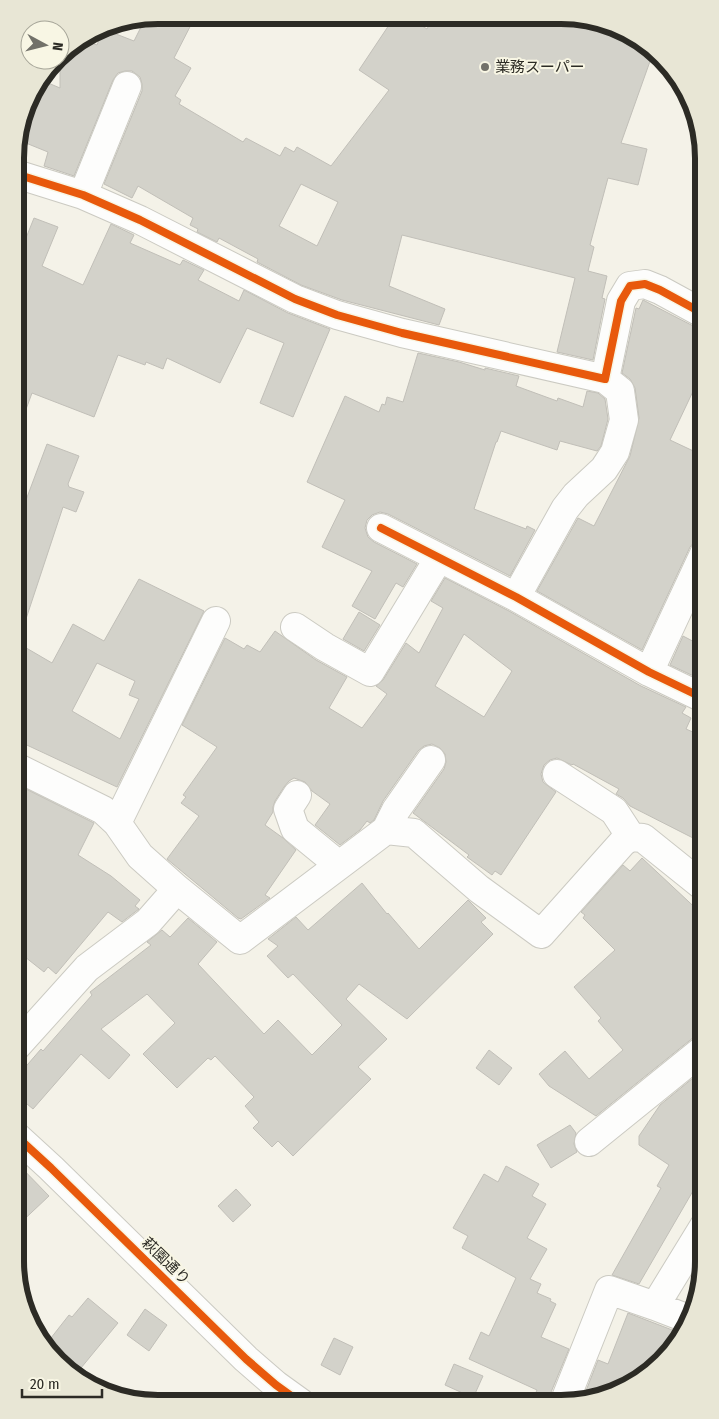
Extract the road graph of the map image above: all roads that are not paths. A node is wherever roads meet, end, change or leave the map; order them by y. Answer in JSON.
{"nodes":[{"id":1,"x":127,"y":86,"type":"dead end"},
{"id":2,"x":24,"y":177,"type":"edge"},
{"id":3,"x":83,"y":195,"type":"junction"},
{"id":4,"x":695,"y":309,"type":"edge"},
{"id":5,"x":605,"y":380,"type":"junction"},
{"id":6,"x":381,"y":528,"type":"dead end"},
{"id":7,"x":439,"y":558,"type":"junction"},
{"id":8,"x":695,"y":587,"type":"edge"},
{"id":9,"x":516,"y":597,"type":"junction"},
{"id":10,"x":216,"y":621,"type":"dead end"},
{"id":11,"x":295,"y":627,"type":"dead end"},
{"id":12,"x":649,"y":672,"type":"junction"},
{"id":13,"x":695,"y":694,"type":"edge"},
{"id":14,"x":431,"y":760,"type":"dead end"},
{"id":15,"x":24,"y":771,"type":"edge"},
{"id":16,"x":558,"y":774,"type":"dead end"},
{"id":17,"x":297,"y":795,"type":"dead end"},
{"id":18,"x":117,"y":823,"type":"junction"},
{"id":19,"x":386,"y":830,"type":"junction"},
{"id":20,"x":631,"y":837,"type":"junction"},
{"id":21,"x":339,"y":866,"type":"junction"},
{"id":22,"x":695,"y":880,"type":"edge"},
{"id":23,"x":177,"y":889,"type":"junction"},
{"id":24,"x":24,"y":1038,"type":"edge"},
{"id":25,"x":695,"y":1057,"type":"edge"},
{"id":26,"x":590,"y":1142,"type":"dead end"},
{"id":27,"x":24,"y":1143,"type":"edge"},
{"id":28,"x":695,"y":1241,"type":"edge"},
{"id":29,"x":655,"y":1306,"type":"junction"},
{"id":30,"x":682,"y":1317,"type":"edge"},
{"id":31,"x":290,"y":1395,"type":"edge"},
{"id":32,"x":568,"y":1395,"type":"edge"}],
"edges":[{"from":1,"to":3,"type":"street"},
{"from":2,"to":3,"type":"street"},
{"from":3,"to":5,"type":"street"},
{"from":4,"to":5,"type":"street"},
{"from":5,"to":9,"type":"street"},
{"from":6,"to":7,"type":"street"},
{"from":7,"to":9,"type":"street"},
{"from":7,"to":11,"type":"street"},
{"from":8,"to":12,"type":"street"},
{"from":9,"to":12,"type":"street"},
{"from":10,"to":18,"type":"street"},
{"from":12,"to":13,"type":"street"},
{"from":14,"to":19,"type":"street"},
{"from":15,"to":18,"type":"street"},
{"from":16,"to":20,"type":"street"},
{"from":17,"to":21,"type":"street"},
{"from":18,"to":23,"type":"street"},
{"from":19,"to":20,"type":"street"},
{"from":19,"to":21,"type":"street"},
{"from":20,"to":22,"type":"street"},
{"from":21,"to":23,"type":"street"},
{"from":23,"to":24,"type":"street"},
{"from":25,"to":26,"type":"street"},
{"from":27,"to":31,"type":"street","name":"萩園通り"},
{"from":28,"to":29,"type":"street"},
{"from":29,"to":30,"type":"street"},
{"from":29,"to":32,"type":"street"}]}
